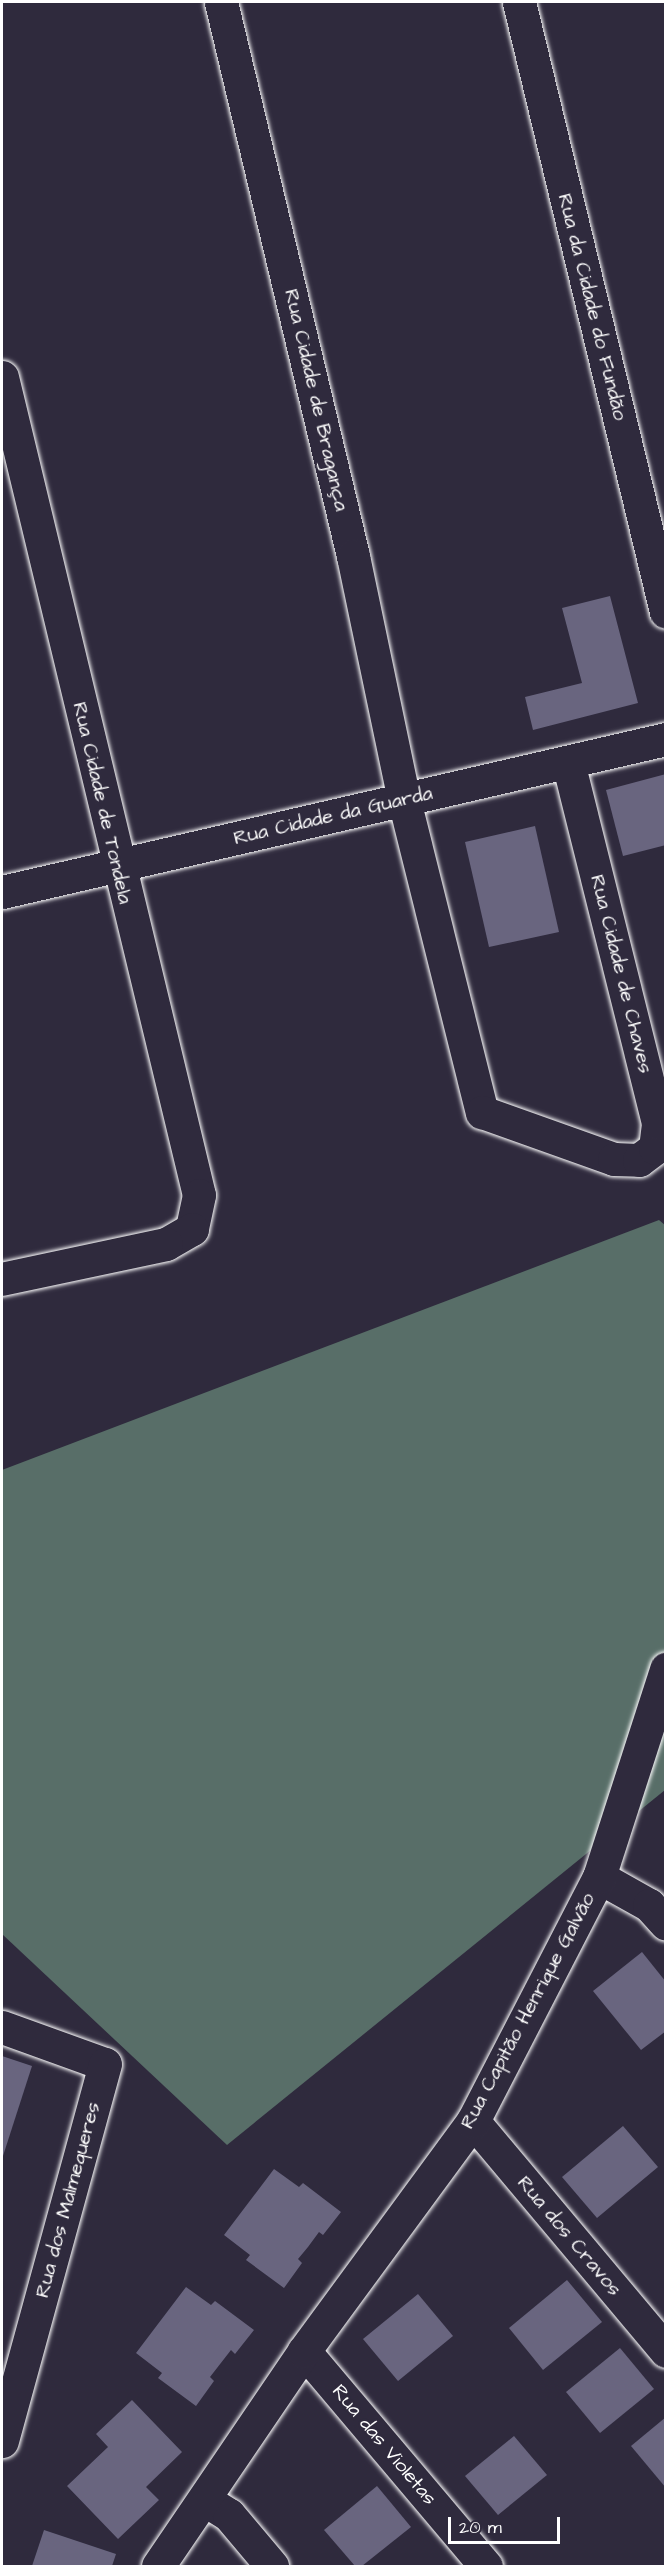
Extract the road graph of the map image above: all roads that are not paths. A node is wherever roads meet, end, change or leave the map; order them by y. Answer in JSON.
{"nodes":[{"id":1,"x":221,"y":2,"type":"edge"},
{"id":2,"x":519,"y":2,"type":"edge"},
{"id":3,"x":2,"y":376,"type":"edge"},
{"id":4,"x":666,"y":612,"type":"edge"},
{"id":5,"x":666,"y":739,"type":"edge"},
{"id":6,"x":568,"y":762,"type":"junction"},
{"id":7,"x":404,"y":800,"type":"junction"},
{"id":8,"x":116,"y":864,"type":"junction"},
{"id":9,"x":2,"y":892,"type":"edge"},
{"id":10,"x":2,"y":1280,"type":"edge"},
{"id":11,"x":666,"y":1669,"type":"edge"},
{"id":12,"x":599,"y":1877,"type":"junction"},
{"id":13,"x":666,"y":1924,"type":"edge"},
{"id":14,"x":2,"y":2027,"type":"edge"},
{"id":15,"x":473,"y":2121,"type":"junction"},
{"id":16,"x":304,"y":2350,"type":"junction"},
{"id":17,"x":666,"y":2351,"type":"edge"},
{"id":18,"x":2,"y":2441,"type":"edge"},
{"id":19,"x":205,"y":2500,"type":"junction"},
{"id":20,"x":158,"y":2566,"type":"edge"},
{"id":21,"x":272,"y":2566,"type":"edge"},
{"id":22,"x":486,"y":2566,"type":"edge"}],
"edges":[{"from":1,"to":7,"type":"street","name":"Rua Cidade de Bragança"},
{"from":2,"to":4,"type":"street","name":"Rua da Cidade do Fundão"},
{"from":3,"to":8,"type":"street","name":"Rua Cidade de Tondela"},
{"from":5,"to":6,"type":"street","name":"Rua Cidade da Guarda"},
{"from":6,"to":7,"type":"street","name":"Rua Cidade da Guarda"},
{"from":6,"to":7,"type":"street","name":"Rua Cidade de Chaves"},
{"from":7,"to":8,"type":"street","name":"Rua Cidade da Guarda"},
{"from":8,"to":9,"type":"street","name":"Rua Cidade da Guarda"},
{"from":8,"to":10,"type":"street","name":"Rua Cidade de Tondela"},
{"from":11,"to":12,"type":"street","name":"Rua Capitão Henrique Galvão"},
{"from":12,"to":13,"type":"street"},
{"from":12,"to":15,"type":"street","name":"Rua Capitão Henrique Galvão"},
{"from":14,"to":18,"type":"street","name":"Rua dos Malmequeres"},
{"from":15,"to":16,"type":"street","name":"Rua Capitão Henrique Galvão"},
{"from":15,"to":17,"type":"street","name":"Rua dos Cravos"},
{"from":16,"to":19,"type":"street","name":"Rua Capitão Henrique Galvão"},
{"from":16,"to":22,"type":"street","name":"Rua das Violetas"},
{"from":19,"to":20,"type":"street","name":"Rua Capitão Henrique Galvão"},
{"from":19,"to":21,"type":"street"}]}
